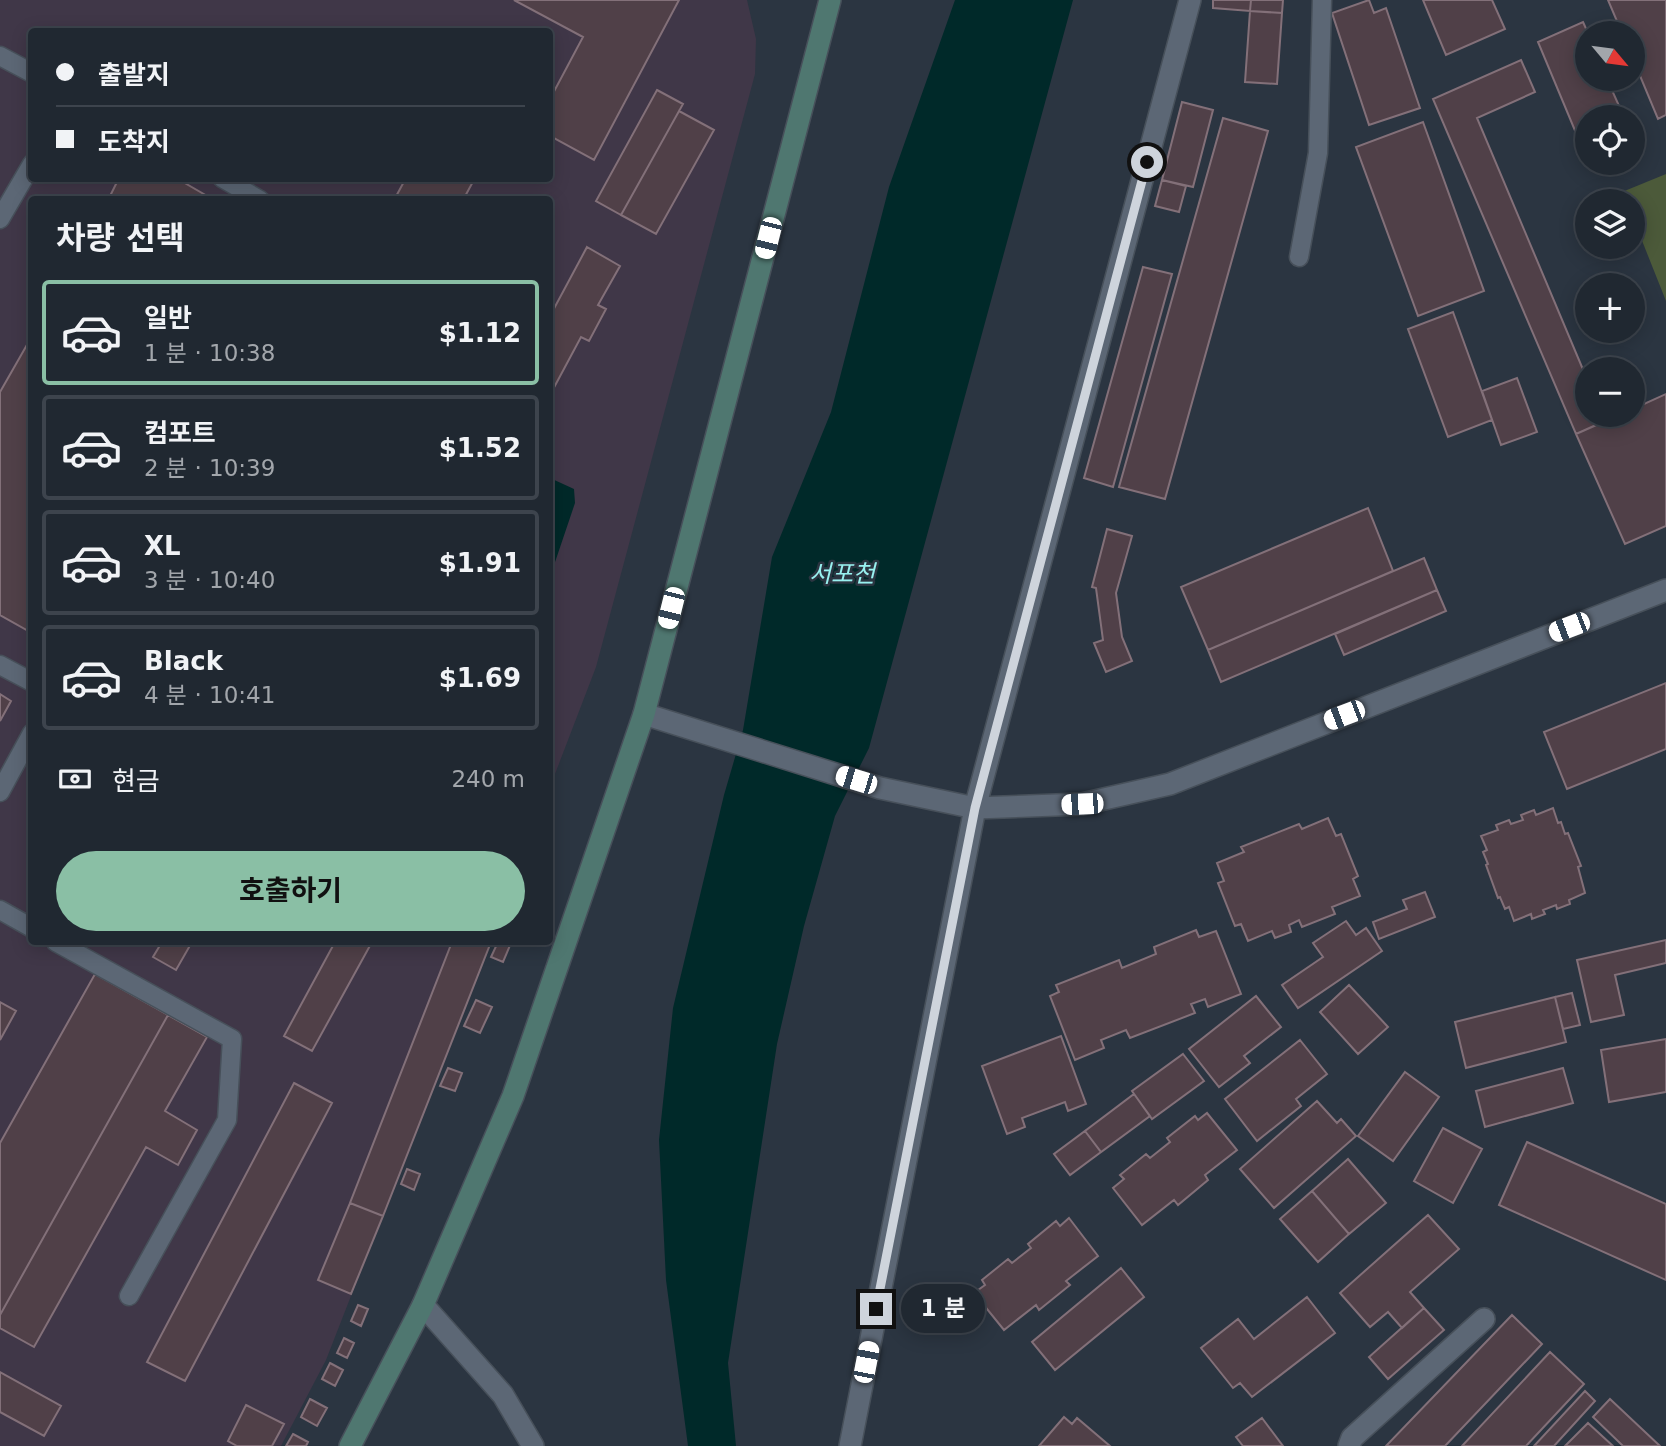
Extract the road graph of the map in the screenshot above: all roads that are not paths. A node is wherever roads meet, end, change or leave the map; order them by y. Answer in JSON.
{"nodes":[{"id":1,"x":830,"y":0,"type":"edge"},
{"id":2,"x":1189,"y":0,"type":"edge"},
{"id":3,"x":1322,"y":0,"type":"edge"},
{"id":4,"x":0,"y":56,"type":"edge"},
{"id":5,"x":28,"y":71,"type":"edge"},
{"id":6,"x":28,"y":171,"type":"edge"},
{"id":7,"x":229,"y":182,"type":"edge"},
{"id":8,"x":253,"y":196,"type":"edge"},
{"id":9,"x":0,"y":219,"type":"edge"},
{"id":10,"x":1300,"y":257,"type":"dead end"},
{"id":11,"x":1666,"y":590,"type":"edge"},
{"id":12,"x":0,"y":665,"type":"edge"},
{"id":13,"x":28,"y":680,"type":"edge"},
{"id":14,"x":644,"y":714,"type":"junction"},
{"id":15,"x":28,"y":740,"type":"edge"},
{"id":16,"x":0,"y":792,"type":"edge"},
{"id":17,"x":975,"y":808,"type":"junction"},
{"id":18,"x":0,"y":910,"type":"edge"},
{"id":19,"x":28,"y":926,"type":"edge"},
{"id":20,"x":61,"y":945,"type":"edge"},
{"id":21,"x":129,"y":1296,"type":"dead end"},
{"id":22,"x":423,"y":1305,"type":"junction"},
{"id":23,"x":1484,"y":1318,"type":"dead end"},
{"id":24,"x":350,"y":1446,"type":"edge"},
{"id":25,"x":533,"y":1446,"type":"edge"},
{"id":26,"x":850,"y":1446,"type":"edge"},
{"id":27,"x":1349,"y":1446,"type":"edge"}],
"edges":[{"from":1,"to":14,"type":"main road"},
{"from":2,"to":17,"type":"street"},
{"from":3,"to":10,"type":"lane"},
{"from":4,"to":5,"type":"lane"},
{"from":6,"to":9,"type":"lane"},
{"from":7,"to":8,"type":"lane"},
{"from":11,"to":17,"type":"street"},
{"from":12,"to":13,"type":"lane"},
{"from":14,"to":17,"type":"street"},
{"from":14,"to":22,"type":"main road"},
{"from":15,"to":16,"type":"lane"},
{"from":17,"to":26,"type":"street"},
{"from":18,"to":19,"type":"lane"},
{"from":20,"to":21,"type":"lane"},
{"from":22,"to":24,"type":"main road"},
{"from":22,"to":25,"type":"street"},
{"from":23,"to":27,"type":"street"}]}
